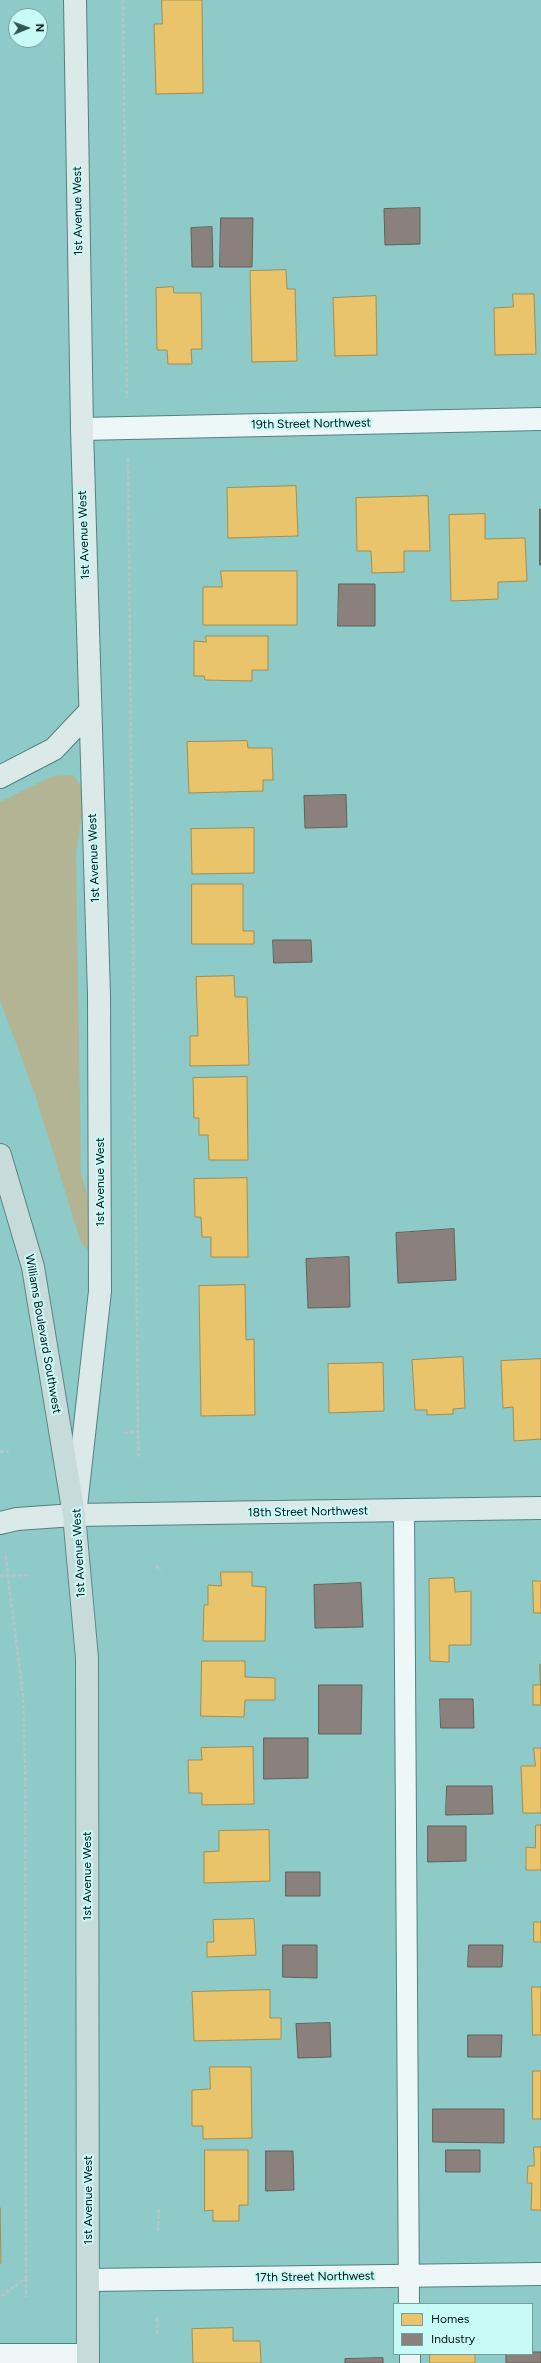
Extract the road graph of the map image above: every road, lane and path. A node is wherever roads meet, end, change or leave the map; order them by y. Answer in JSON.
{"nodes":[{"id":1,"x":75,"y":0,"type":"edge"},
{"id":2,"x":124,"y":0,"type":"edge"},
{"id":3,"x":541,"y":419,"type":"edge"},
{"id":4,"x":128,"y":428,"type":"junction"},
{"id":5,"x":82,"y":429,"type":"junction"},
{"id":6,"x":90,"y":712,"type":"junction"},
{"id":7,"x":0,"y":777,"type":"edge"},
{"id":8,"x":0,"y":1155,"type":"edge"},
{"id":9,"x":138,"y":1431,"type":"junction"},
{"id":10,"x":124,"y":1433,"type":"dead end"},
{"id":11,"x":9,"y":1451,"type":"dead end"},
{"id":12,"x":0,"y":1452,"type":"edge"},
{"id":13,"x":139,"y":1457,"type":"dead end"},
{"id":14,"x":541,"y":1508,"type":"edge"},
{"id":15,"x":404,"y":1510,"type":"junction"},
{"id":16,"x":74,"y":1515,"type":"junction"},
{"id":17,"x":0,"y":1524,"type":"edge"},
{"id":18,"x":6,"y":1556,"type":"dead end"},
{"id":19,"x":156,"y":1566,"type":"dead end"},
{"id":20,"x":161,"y":1571,"type":"dead end"},
{"id":21,"x":28,"y":1575,"type":"dead end"},
{"id":22,"x":0,"y":1576,"type":"edge"},
{"id":23,"x":8,"y":1576,"type":"junction"},
{"id":24,"x":159,"y":2207,"type":"dead end"},
{"id":25,"x":158,"y":2231,"type":"dead end"},
{"id":26,"x":541,"y":2274,"type":"edge"},
{"id":27,"x":409,"y":2276,"type":"junction"},
{"id":28,"x":26,"y":2278,"type":"junction"},
{"id":29,"x":88,"y":2280,"type":"junction"},
{"id":30,"x":0,"y":2297,"type":"edge"},
{"id":31,"x":26,"y":2297,"type":"dead end"},
{"id":32,"x":409,"y":2303,"type":"edge"},
{"id":33,"x":157,"y":2318,"type":"dead end"},
{"id":34,"x":156,"y":2334,"type":"dead end"},
{"id":35,"x":0,"y":2355,"type":"edge"},
{"id":36,"x":88,"y":2359,"type":"edge"}],
"edges":[{"from":1,"to":5,"type":"street","name":"1st Avenue West"},
{"from":2,"to":4,"type":"path"},
{"from":3,"to":4,"type":"street","name":"19th Street Northwest"},
{"from":4,"to":5,"type":"street","name":"19th Street Northwest"},
{"from":4,"to":9,"type":"path"},
{"from":5,"to":6,"type":"street","name":"1st Avenue West"},
{"from":6,"to":7,"type":"street"},
{"from":6,"to":16,"type":"street","name":"1st Avenue West"},
{"from":8,"to":16,"type":"main road","name":"Williams Boulevard Southwest"},
{"from":9,"to":10,"type":"path"},
{"from":9,"to":13,"type":"path"},
{"from":11,"to":12,"type":"path"},
{"from":14,"to":15,"type":"street","name":"18th Street Northwest"},
{"from":15,"to":16,"type":"street","name":"18th Street Northwest"},
{"from":15,"to":27,"type":"lane"},
{"from":16,"to":17,"type":"street","name":"18th Street Northwest"},
{"from":16,"to":29,"type":"main road","name":"1st Avenue West"},
{"from":18,"to":23,"type":"path"},
{"from":19,"to":20,"type":"path"},
{"from":21,"to":23,"type":"path"},
{"from":22,"to":23,"type":"path"},
{"from":23,"to":28,"type":"path"},
{"from":24,"to":25,"type":"path"},
{"from":26,"to":27,"type":"street","name":"17th Street Northwest"},
{"from":27,"to":29,"type":"street","name":"17th Street Northwest"},
{"from":27,"to":32,"type":"lane"},
{"from":28,"to":30,"type":"path"},
{"from":28,"to":31,"type":"path"},
{"from":29,"to":36,"type":"main road","name":"1st Avenue West"},
{"from":33,"to":34,"type":"path"},
{"from":35,"to":36,"type":"street"}]}
